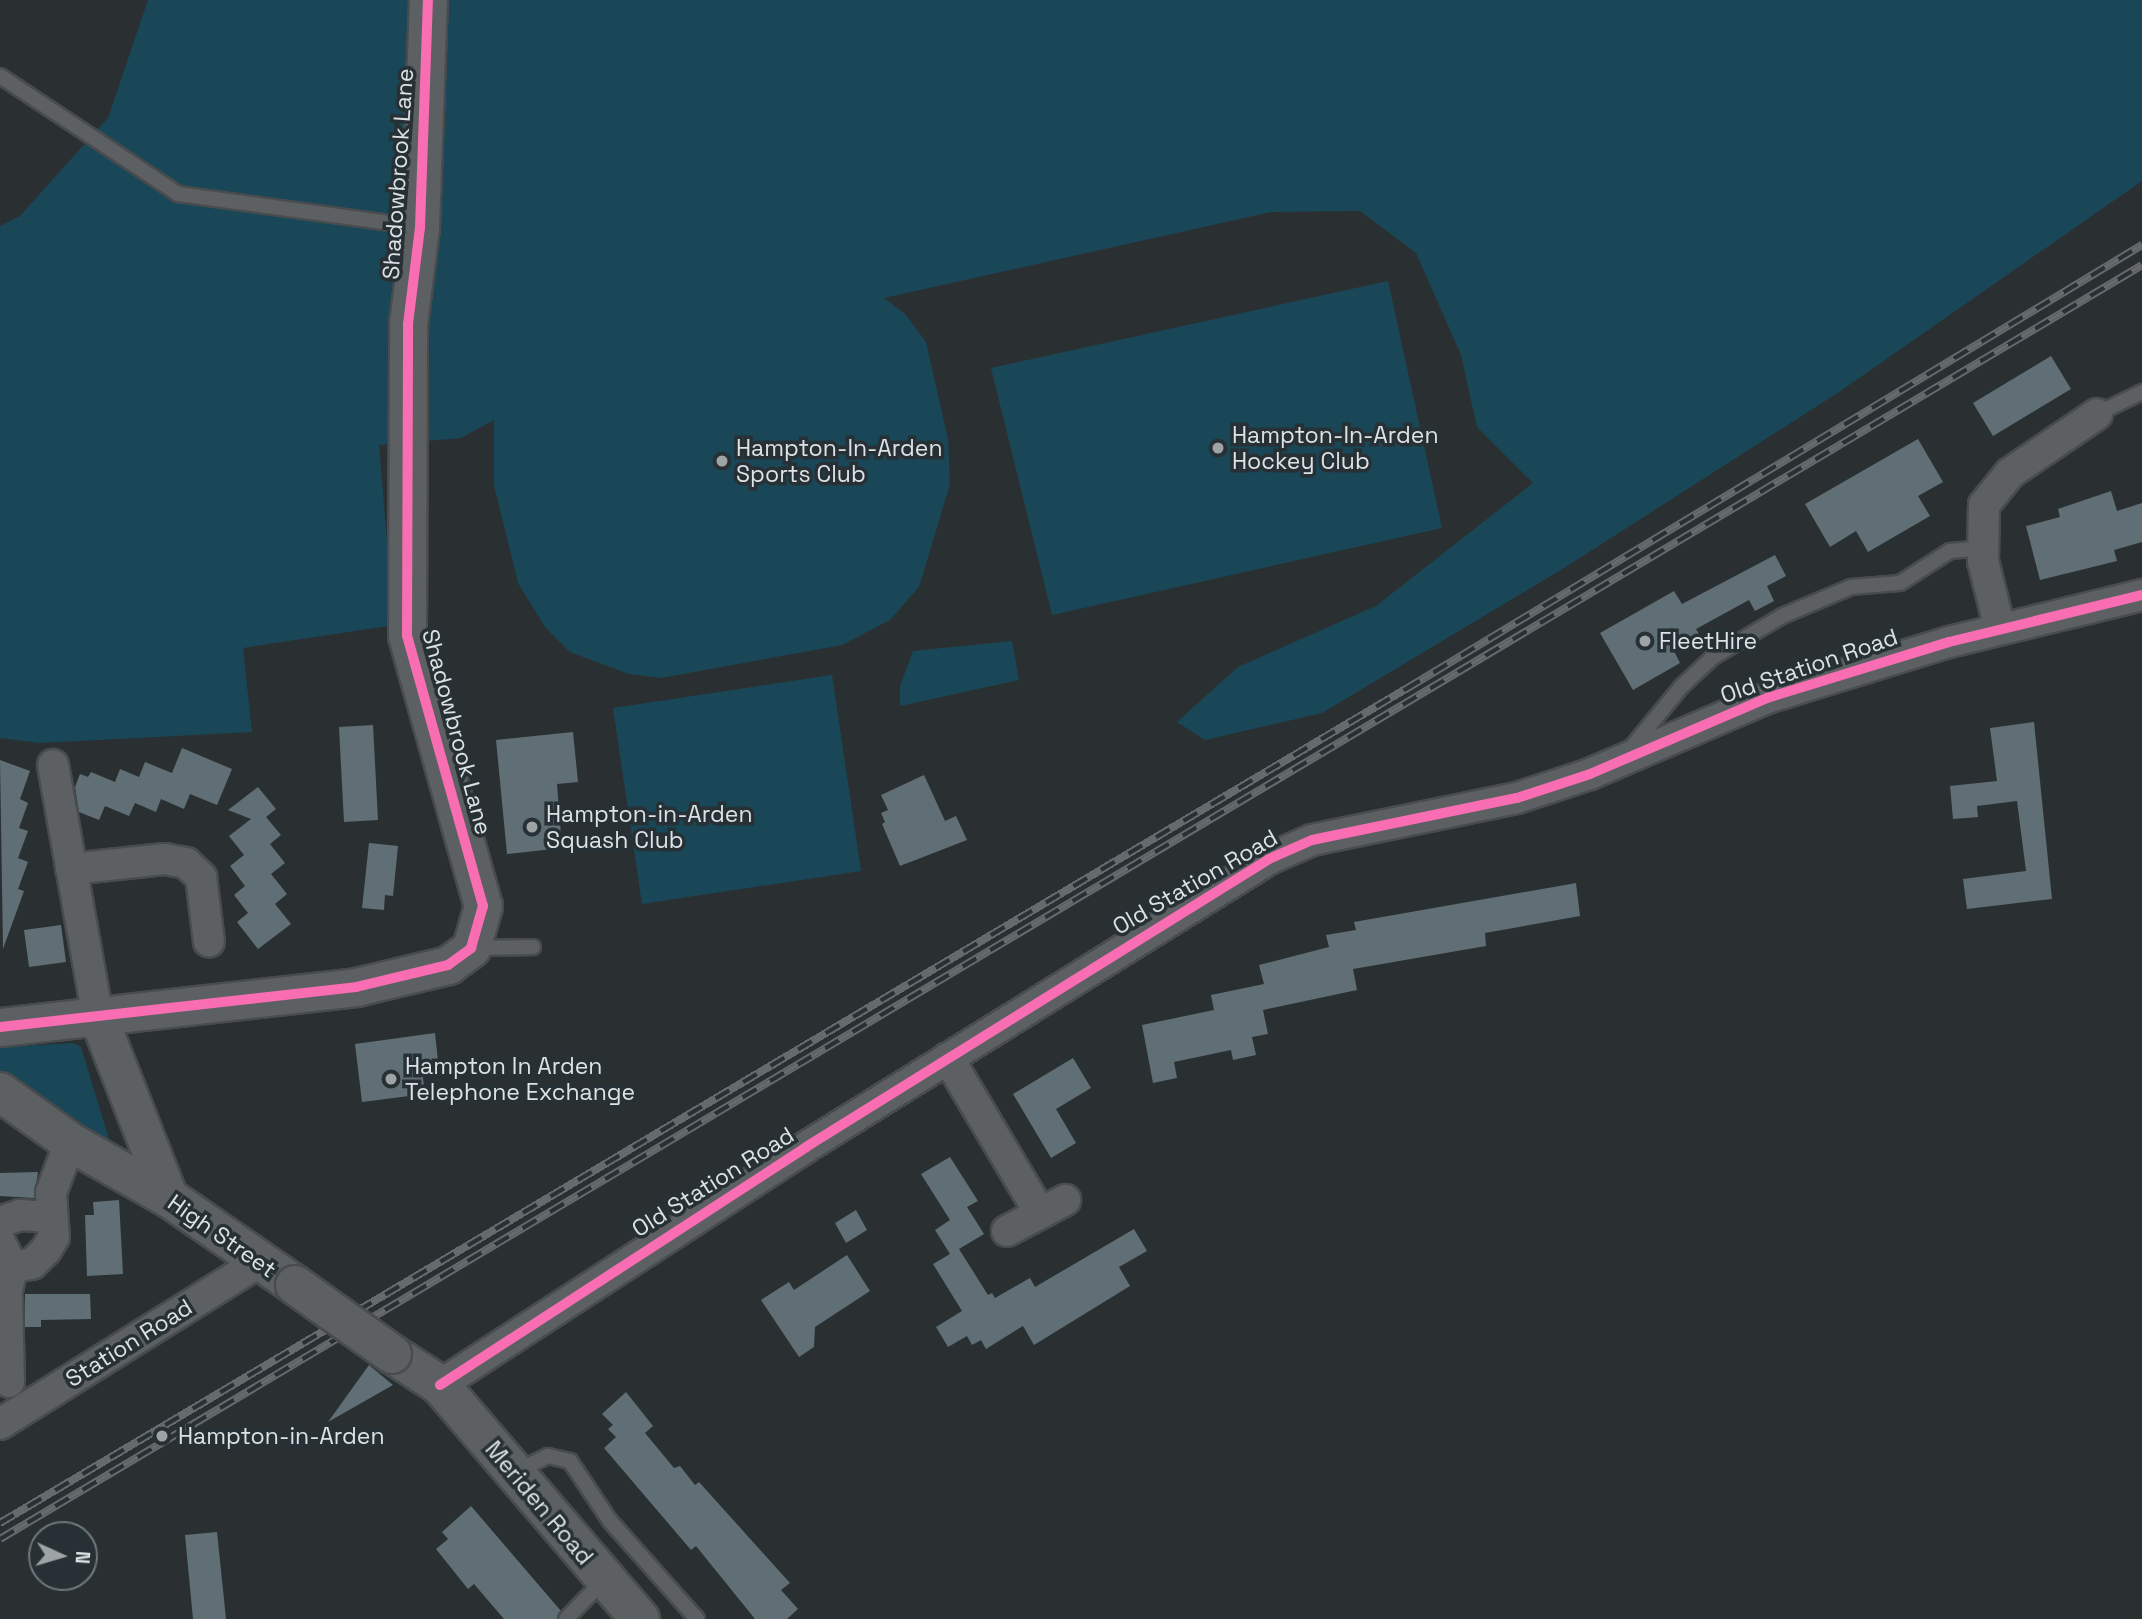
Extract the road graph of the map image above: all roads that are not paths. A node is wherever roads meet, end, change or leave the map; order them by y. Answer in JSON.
{"nodes":[{"id":1,"x":428,"y":0,"type":"edge"},
{"id":2,"x":0,"y":76,"type":"edge"},
{"id":3,"x":420,"y":227,"type":"junction"},
{"id":4,"x":2142,"y":392,"type":"edge"},
{"id":5,"x":2097,"y":414,"type":"joint"},
{"id":6,"x":1982,"y":548,"type":"junction"},
{"id":7,"x":2142,"y":595,"type":"edge"},
{"id":8,"x":2000,"y":629,"type":"junction"},
{"id":9,"x":1621,"y":760,"type":"junction"},
{"id":10,"x":53,"y":765,"type":"dead end"},
{"id":11,"x":71,"y":869,"type":"junction"},
{"id":12,"x":209,"y":942,"type":"dead end"},
{"id":13,"x":533,"y":947,"type":"dead end"},
{"id":14,"x":471,"y":948,"type":"junction"},
{"id":15,"x":98,"y":1017,"type":"junction"},
{"id":16,"x":0,"y":1027,"type":"edge"},
{"id":17,"x":948,"y":1058,"type":"junction"},
{"id":18,"x":0,"y":1092,"type":"edge"},
{"id":19,"x":70,"y":1142,"type":"junction"},
{"id":20,"x":169,"y":1198,"type":"junction"},
{"id":21,"x":50,"y":1217,"type":"junction"},
{"id":22,"x":0,"y":1222,"type":"edge"},
{"id":23,"x":1007,"y":1231,"type":"dead end"},
{"id":24,"x":6,"y":1255,"type":"edge"},
{"id":25,"x":259,"y":1262,"type":"junction"},
{"id":26,"x":9,"y":1382,"type":"dead end"},
{"id":27,"x":440,"y":1385,"type":"junction"},
{"id":28,"x":0,"y":1423,"type":"edge"},
{"id":29,"x":514,"y":1472,"type":"junction"},
{"id":30,"x":604,"y":1580,"type":"junction"},
{"id":31,"x":629,"y":1615,"type":"edge"},
{"id":32,"x":566,"y":1619,"type":"edge"},
{"id":33,"x":697,"y":1619,"type":"edge"}],
"edges":[{"from":1,"to":3,"type":"street","name":"Shadowbrook Lane"},
{"from":2,"to":3,"type":"lane"},
{"from":3,"to":14,"type":"street","name":"Shadowbrook Lane"},
{"from":4,"to":5,"type":"lane"},
{"from":5,"to":6,"type":"street"},
{"from":6,"to":8,"type":"street"},
{"from":6,"to":9,"type":"lane"},
{"from":7,"to":8,"type":"street","name":"Old Station Road"},
{"from":8,"to":9,"type":"street","name":"Old Station Road"},
{"from":9,"to":17,"type":"street","name":"Old Station Road"},
{"from":10,"to":11,"type":"street"},
{"from":11,"to":12,"type":"street"},
{"from":11,"to":15,"type":"street"},
{"from":13,"to":14,"type":"lane"},
{"from":14,"to":15,"type":"street"},
{"from":15,"to":16,"type":"street"},
{"from":15,"to":20,"type":"street"},
{"from":17,"to":23,"type":"street"},
{"from":17,"to":27,"type":"street","name":"Old Station Road"},
{"from":18,"to":19,"type":"main road","name":"High Street"},
{"from":19,"to":20,"type":"main road","name":"High Street"},
{"from":19,"to":21,"type":"street"},
{"from":20,"to":25,"type":"main road","name":"High Street"},
{"from":21,"to":22,"type":"street"},
{"from":21,"to":24,"type":"street"},
{"from":24,"to":26,"type":"street"},
{"from":25,"to":27,"type":"main road","name":"High Street","bridge":true},
{"from":25,"to":28,"type":"street","name":"Station Road"},
{"from":27,"to":29,"type":"main road","name":"Meriden Road"},
{"from":29,"to":30,"type":"main road","name":"Meriden Road"},
{"from":29,"to":33,"type":"lane"},
{"from":30,"to":31,"type":"main road","name":"Meriden Road"},
{"from":30,"to":32,"type":"lane"}]}
